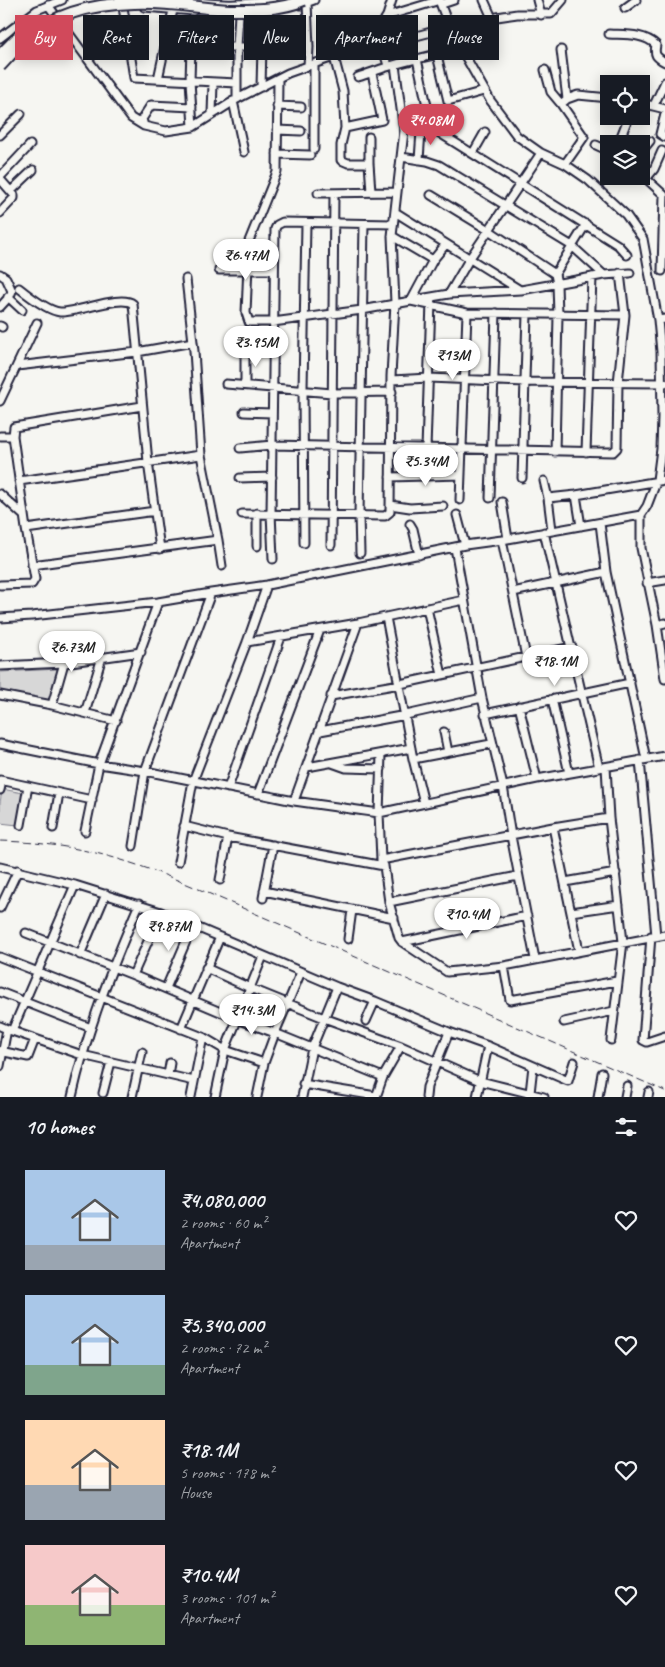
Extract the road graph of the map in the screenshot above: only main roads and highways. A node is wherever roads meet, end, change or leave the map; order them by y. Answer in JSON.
{"nodes":[{"id":1,"x":100,"y":0,"type":"edge"},
{"id":2,"x":289,"y":0,"type":"edge"},
{"id":3,"x":309,"y":1,"type":"edge"},
{"id":4,"x":172,"y":5,"type":"edge"},
{"id":5,"x":0,"y":55,"type":"edge"},
{"id":6,"x":0,"y":66,"type":"edge"}],
"edges":[{"from":1,"to":5,"type":"highway","bridge":true},
{"from":2,"to":4,"type":"highway"},
{"from":3,"to":6,"type":"highway","bridge":true}]}
